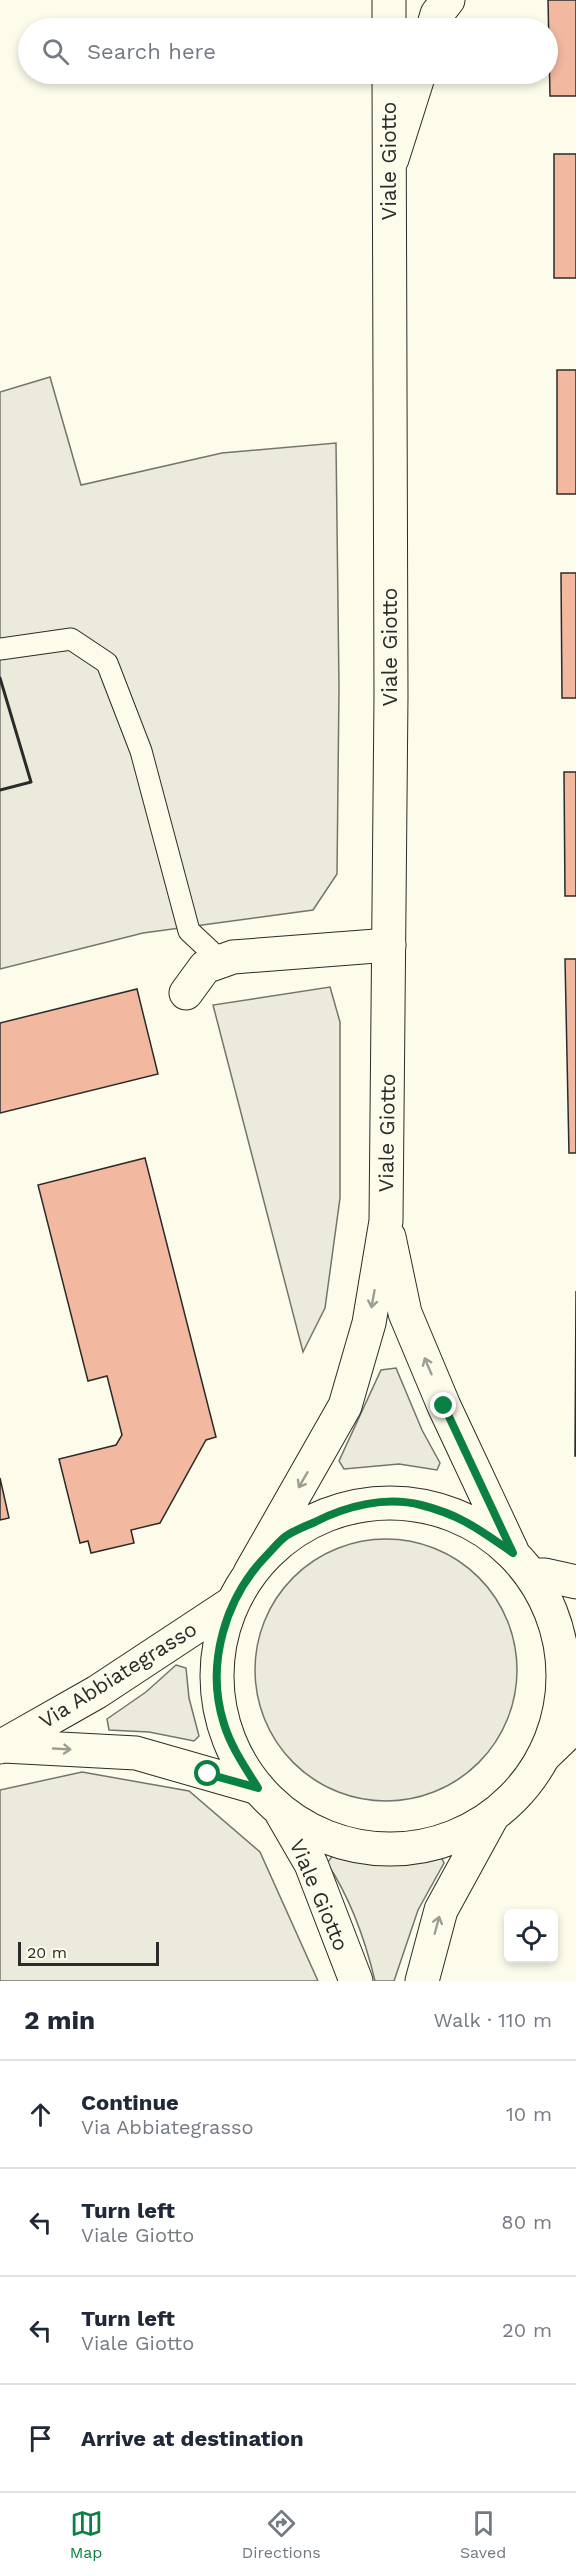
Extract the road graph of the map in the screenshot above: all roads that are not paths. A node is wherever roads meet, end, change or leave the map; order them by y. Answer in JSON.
{"nodes":[{"id":1,"x":388,"y":0,"type":"edge"},
{"id":2,"x":448,"y":0,"type":"edge"},
{"id":3,"x":389,"y":18,"type":"edge"},
{"id":4,"x":436,"y":18,"type":"edge"},
{"id":5,"x":389,"y":84,"type":"edge"},
{"id":6,"x":416,"y":84,"type":"edge"},
{"id":7,"x":389,"y":170,"type":"junction"},
{"id":8,"x":0,"y":648,"type":"edge"},
{"id":9,"x":389,"y":945,"type":"junction"},
{"id":10,"x":221,"y":961,"type":"junction"},
{"id":11,"x":186,"y":993,"type":"dead end"},
{"id":12,"x":386,"y":1221,"type":"junction"},
{"id":13,"x":522,"y":1564,"type":"junction"},
{"id":14,"x":250,"y":1572,"type":"junction"},
{"id":15,"x":576,"y":1582,"type":"edge"},
{"id":16,"x":232,"y":1603,"type":"junction"},
{"id":17,"x":576,"y":1725,"type":"edge"},
{"id":18,"x":2,"y":1747,"type":"edge"},
{"id":19,"x":543,"y":1756,"type":"junction"},
{"id":20,"x":269,"y":1799,"type":"junction"},
{"id":21,"x":493,"y":1815,"type":"junction"},
{"id":22,"x":356,"y":1981,"type":"edge"},
{"id":23,"x":422,"y":1981,"type":"edge"}],
"edges":[{"from":1,"to":3,"type":"main road"},
{"from":2,"to":4,"type":"main road"},
{"from":5,"to":7,"type":"main road","name":"Viale Giotto"},
{"from":6,"to":7,"type":"main road"},
{"from":7,"to":9,"type":"main road","name":"Viale Giotto"},
{"from":8,"to":10,"type":"lane"},
{"from":9,"to":10,"type":"main road"},
{"from":9,"to":12,"type":"main road","name":"Viale Giotto"},
{"from":10,"to":11,"type":"main road"},
{"from":13,"to":12,"type":"main road","name":"Viale Giotto","one_way":true},
{"from":12,"to":14,"type":"main road","name":"Viale Giotto","one_way":true},
{"from":13,"to":14,"type":"main road","name":"Viale Giotto"},
{"from":13,"to":15,"type":"main road"},
{"from":13,"to":19,"type":"main road","name":"Viale Giotto"},
{"from":14,"to":16,"type":"main road","name":"Viale Giotto"},
{"from":16,"to":18,"type":"main road","name":"Via Abbiategrasso"},
{"from":16,"to":20,"type":"main road","name":"Viale Giotto"},
{"from":17,"to":19,"type":"main road"},
{"from":18,"to":20,"type":"main road","name":"Via Abbiategrasso","one_way":true},
{"from":19,"to":21,"type":"main road","name":"Viale Giotto"},
{"from":20,"to":21,"type":"main road","name":"Viale Giotto"},
{"from":20,"to":22,"type":"main road","name":"Viale Giotto"},
{"from":23,"to":21,"type":"main road","name":"Viale Giotto","one_way":true}]}
